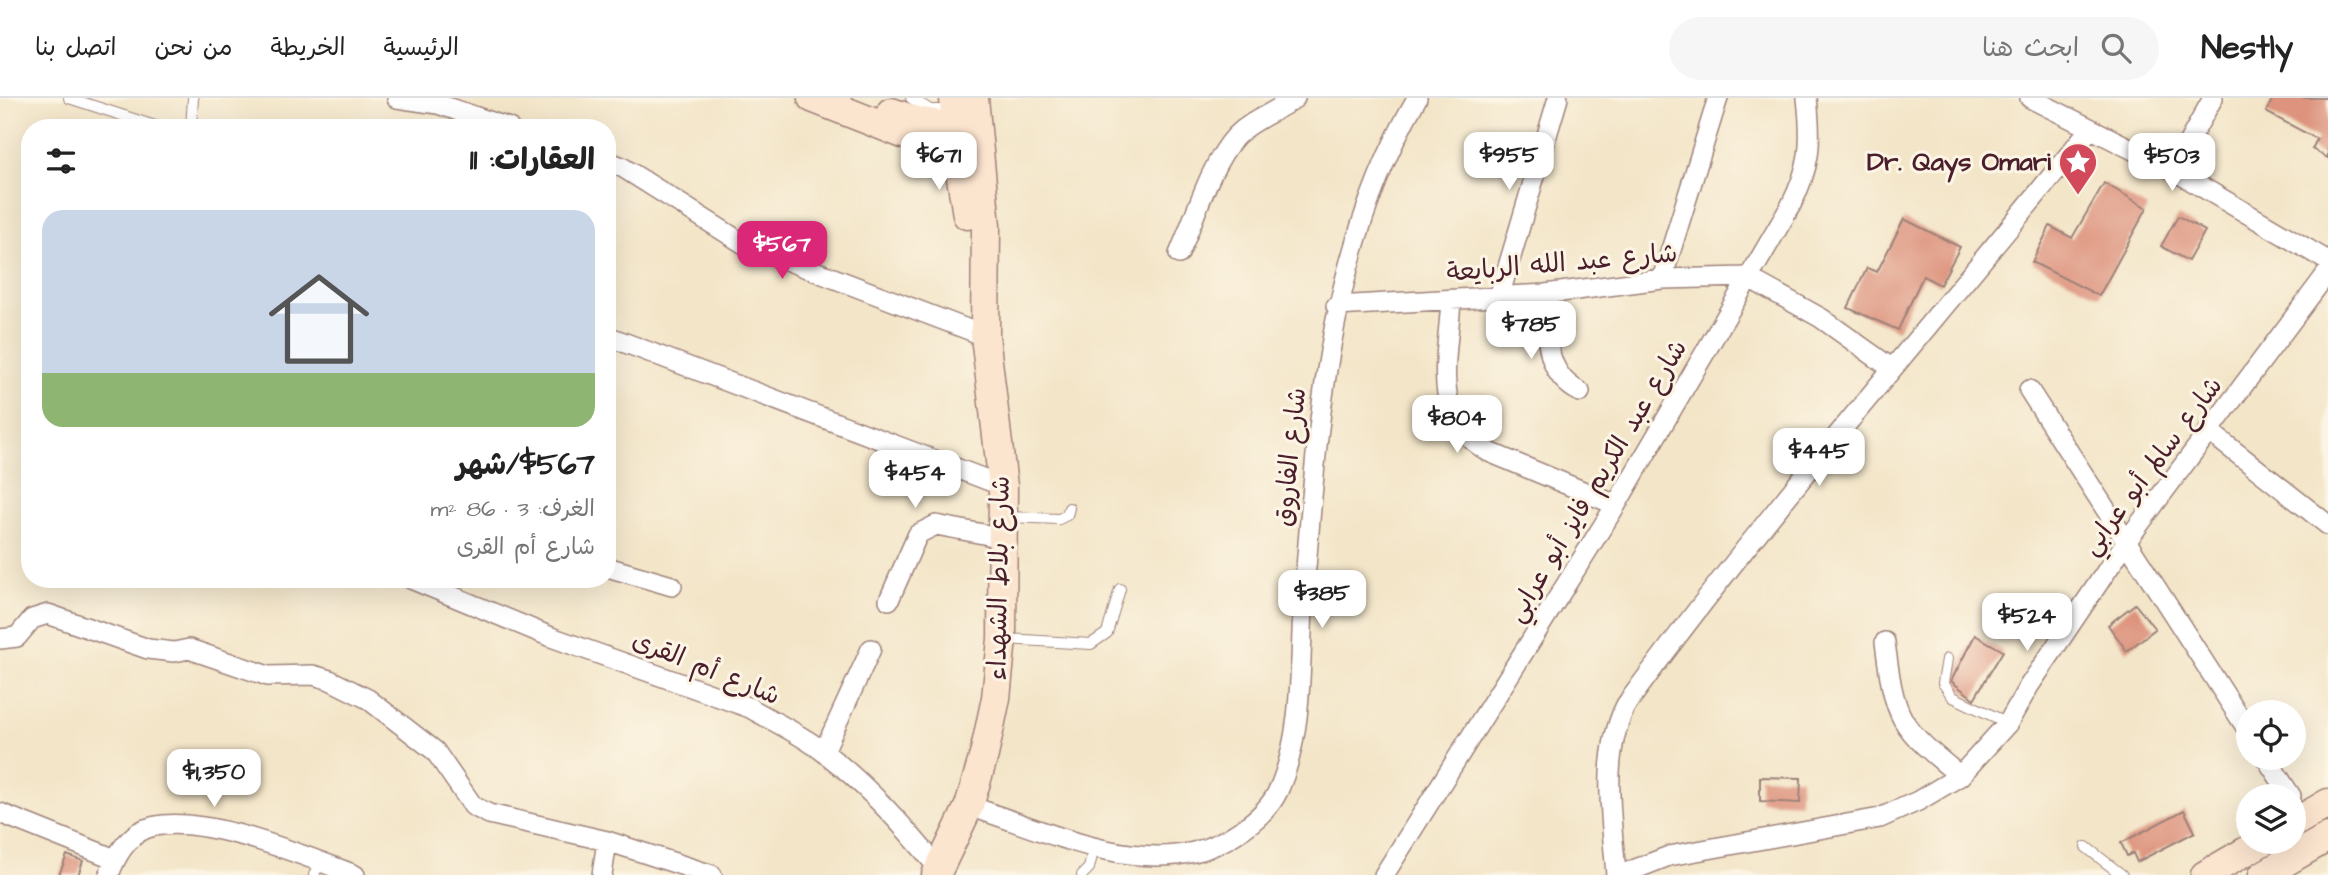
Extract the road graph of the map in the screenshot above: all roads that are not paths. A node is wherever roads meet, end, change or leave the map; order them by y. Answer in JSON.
{"nodes":[{"id":1,"x":69,"y":98,"type":"edge"},
{"id":2,"x":193,"y":98,"type":"edge"},
{"id":3,"x":397,"y":98,"type":"edge"},
{"id":4,"x":812,"y":98,"type":"edge"},
{"id":5,"x":848,"y":98,"type":"edge"},
{"id":6,"x":911,"y":98,"type":"edge"},
{"id":7,"x":1295,"y":98,"type":"edge"},
{"id":8,"x":1417,"y":98,"type":"edge"},
{"id":9,"x":1558,"y":98,"type":"edge"},
{"id":10,"x":1718,"y":98,"type":"edge"},
{"id":11,"x":1807,"y":98,"type":"edge"},
{"id":12,"x":2030,"y":98,"type":"edge"},
{"id":13,"x":2213,"y":98,"type":"edge"},
{"id":14,"x":133,"y":119,"type":"edge"},
{"id":15,"x":192,"y":119,"type":"edge"},
{"id":16,"x":482,"y":119,"type":"edge"},
{"id":17,"x":965,"y":125,"type":"edge"},
{"id":18,"x":2089,"y":130,"type":"junction"},
{"id":19,"x":616,"y":165,"type":"edge"},
{"id":20,"x":2173,"y":170,"type":"junction"},
{"id":21,"x":1179,"y":254,"type":"dead end"},
{"id":22,"x":2328,"y":261,"type":"edge"},
{"id":23,"x":2328,"y":272,"type":"edge"},
{"id":24,"x":1747,"y":277,"type":"junction"},
{"id":25,"x":1662,"y":279,"type":"junction"},
{"id":26,"x":1545,"y":294,"type":"junction"},
{"id":27,"x":1499,"y":297,"type":"junction"},
{"id":28,"x":1451,"y":300,"type":"junction"},
{"id":29,"x":1336,"y":306,"type":"junction"},
{"id":30,"x":985,"y":336,"type":"junction"},
{"id":31,"x":616,"y":339,"type":"edge"},
{"id":32,"x":1891,"y":368,"type":"junction"},
{"id":33,"x":2029,"y":390,"type":"dead end"},
{"id":34,"x":1580,"y":392,"type":"dead end"},
{"id":35,"x":2210,"y":432,"type":"junction"},
{"id":36,"x":1003,"y":486,"type":"junction"},
{"id":37,"x":1616,"y":505,"type":"junction"},
{"id":38,"x":1069,"y":508,"type":"dead end"},
{"id":39,"x":2328,"y":525,"type":"edge"},
{"id":40,"x":1004,"y":527,"type":"junction"},
{"id":41,"x":2126,"y":542,"type":"junction"},
{"id":42,"x":616,"y":570,"type":"edge"},
{"id":43,"x":672,"y":586,"type":"dead end"},
{"id":44,"x":433,"y":588,"type":"edge"},
{"id":45,"x":1120,"y":589,"type":"dead end"},
{"id":46,"x":889,"y":600,"type":"dead end"},
{"id":47,"x":0,"y":639,"type":"edge"},
{"id":48,"x":1002,"y":639,"type":"junction"},
{"id":49,"x":1885,"y":642,"type":"dead end"},
{"id":50,"x":871,"y":649,"type":"dead end"},
{"id":51,"x":1947,"y":659,"type":"dead end"},
{"id":52,"x":2236,"y":712,"type":"edge"},
{"id":53,"x":2008,"y":723,"type":"junction"},
{"id":54,"x":824,"y":751,"type":"junction"},
{"id":55,"x":1959,"y":776,"type":"junction"},
{"id":56,"x":970,"y":806,"type":"junction"},
{"id":57,"x":0,"y":813,"type":"edge"},
{"id":58,"x":2328,"y":837,"type":"edge"},
{"id":59,"x":607,"y":841,"type":"junction"},
{"id":60,"x":1094,"y":847,"type":"junction"},
{"id":61,"x":2087,"y":848,"type":"dead end"},
{"id":62,"x":2241,"y":854,"type":"edge"},
{"id":63,"x":112,"y":867,"type":"edge"},
{"id":64,"x":317,"y":868,"type":"edge"},
{"id":65,"x":2279,"y":871,"type":"edge"},
{"id":66,"x":938,"y":872,"type":"edge"},
{"id":67,"x":355,"y":875,"type":"edge"},
{"id":68,"x":601,"y":875,"type":"edge"},
{"id":69,"x":712,"y":875,"type":"edge"},
{"id":70,"x":1082,"y":875,"type":"edge"},
{"id":71,"x":1384,"y":875,"type":"edge"},
{"id":72,"x":1618,"y":875,"type":"edge"},
{"id":73,"x":2122,"y":875,"type":"edge"},
{"id":74,"x":2205,"y":875,"type":"edge"}],
"edges":[{"from":1,"to":14,"type":"lane"},
{"from":2,"to":15,"type":"lane"},
{"from":3,"to":16,"type":"street"},
{"from":4,"to":17,"type":"street"},
{"from":5,"to":17,"type":"street"},
{"from":6,"to":17,"type":"lane"},
{"from":7,"to":21,"type":"street"},
{"from":8,"to":29,"type":"street","name":"شارع الفاروق"},
{"from":9,"to":27,"type":"street"},
{"from":10,"to":25,"type":"street"},
{"from":11,"to":24,"type":"street","name":"شارع عبد الكريم فايز أبو عرابي"},
{"from":12,"to":18,"type":"street"},
{"from":13,"to":20,"type":"street"},
{"from":17,"to":30,"type":"street","name":"شارع بلاط الشهداء"},
{"from":18,"to":20,"type":"street"},
{"from":18,"to":32,"type":"street"},
{"from":19,"to":30,"type":"street"},
{"from":20,"to":22,"type":"street"},
{"from":23,"to":35,"type":"street","name":"شارع سالم أبو عرابي"},
{"from":24,"to":25,"type":"street","name":"شارع عبد الله الربايعة"},
{"from":24,"to":32,"type":"street"},
{"from":24,"to":37,"type":"street","name":"شارع عبد الكريم فايز أبو عرابي"},
{"from":25,"to":26,"type":"street","name":"شارع عبد الله الربايعة"},
{"from":26,"to":27,"type":"street","name":"شارع عبد الله الربايعة"},
{"from":26,"to":34,"type":"street"},
{"from":27,"to":28,"type":"street","name":"شارع عبد الله الربايعة"},
{"from":28,"to":29,"type":"street","name":"شارع عبد الله الربايعة"},
{"from":28,"to":37,"type":"street"},
{"from":29,"to":60,"type":"street","name":"شارع الفاروق"},
{"from":30,"to":36,"type":"street","name":"شارع بلاط الشهداء"},
{"from":31,"to":36,"type":"street"},
{"from":32,"to":72,"type":"street"},
{"from":33,"to":41,"type":"street"},
{"from":35,"to":39,"type":"street"},
{"from":35,"to":41,"type":"street","name":"شارع سالم أبو عرابي"},
{"from":36,"to":40,"type":"street","name":"شارع بلاط الشهداء"},
{"from":37,"to":71,"type":"street","name":"شارع عبد الكريم فايز أبو عرابي"},
{"from":38,"to":40,"type":"lane"},
{"from":40,"to":46,"type":"street"},
{"from":40,"to":48,"type":"street","name":"شارع بلاط الشهداء"},
{"from":41,"to":52,"type":"street"},
{"from":41,"to":53,"type":"street","name":"شارع سالم أبو عرابي"},
{"from":42,"to":43,"type":"street"},
{"from":44,"to":54,"type":"street","name":"شارع أم القرى"},
{"from":45,"to":48,"type":"lane"},
{"from":47,"to":59,"type":"street"},
{"from":48,"to":56,"type":"street","name":"شارع بلاط الشهداء"},
{"from":49,"to":55,"type":"street"},
{"from":50,"to":54,"type":"street"},
{"from":51,"to":53,"type":"lane"},
{"from":53,"to":55,"type":"street","name":"شارع سالم أبو عرابي"},
{"from":54,"to":66,"type":"street","name":"شارع أم القرى"},
{"from":55,"to":72,"type":"street","name":"شارع سالم أبو عرابي"},
{"from":56,"to":60,"type":"street","name":"شارع الفاروق"},
{"from":56,"to":66,"type":"street","name":"شارع بلاط الشهداء"},
{"from":57,"to":63,"type":"street"},
{"from":58,"to":65,"type":"street"},
{"from":59,"to":68,"type":"street"},
{"from":59,"to":69,"type":"street"},
{"from":60,"to":70,"type":"lane"},
{"from":61,"to":73,"type":"lane"},
{"from":62,"to":74,"type":"street"},
{"from":63,"to":64,"type":"street"},
{"from":64,"to":67,"type":"street"}]}
